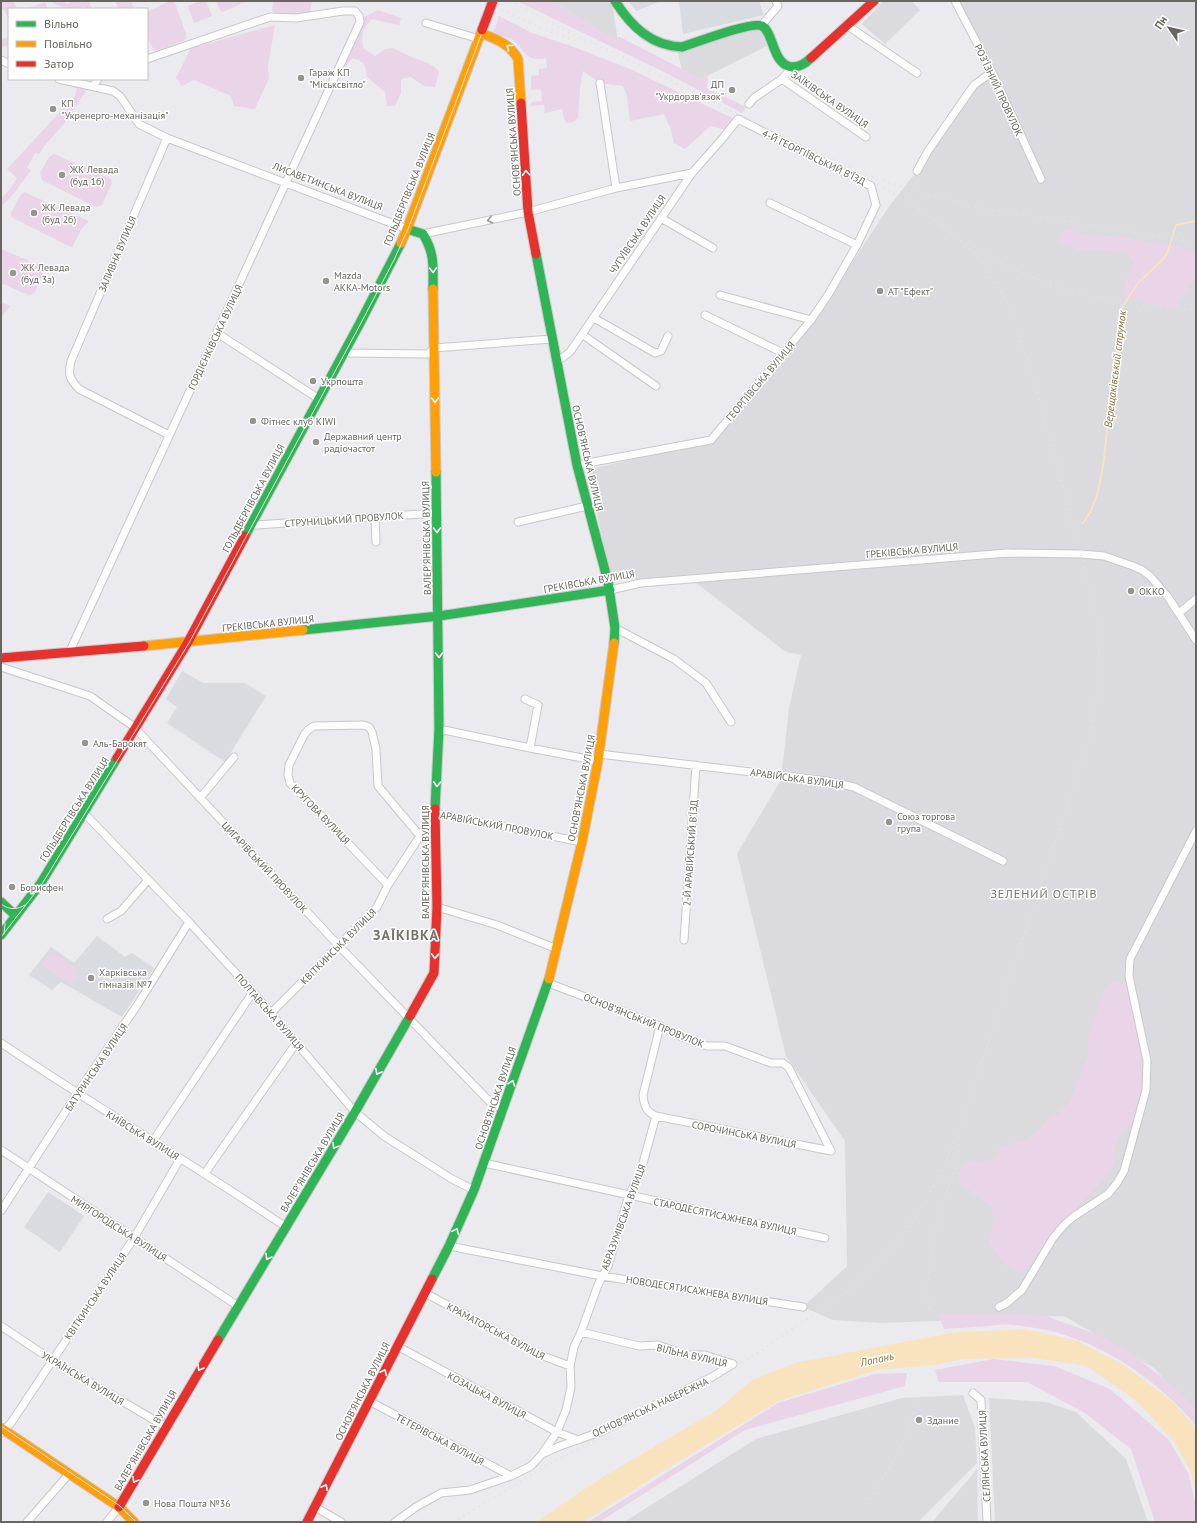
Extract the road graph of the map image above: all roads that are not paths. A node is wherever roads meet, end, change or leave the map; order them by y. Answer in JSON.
{"nodes":[{"id":1,"x":493,"y":1,"type":"edge"},
{"id":2,"x":615,"y":1,"type":"edge"},
{"id":3,"x":776,"y":1,"type":"edge"},
{"id":4,"x":874,"y":1,"type":"edge"},
{"id":5,"x":955,"y":1,"type":"edge"},
{"id":6,"x":426,"y":23,"type":"dead end"},
{"id":7,"x":762,"y":25,"type":"junction"},
{"id":8,"x":848,"y":26,"type":"junction"},
{"id":9,"x":480,"y":34,"type":"junction"},
{"id":10,"x":148,"y":59,"type":"edge"},
{"id":11,"x":791,"y":68,"type":"junction"},
{"id":12,"x":992,"y":72,"type":"junction"},
{"id":13,"x":917,"y":73,"type":"dead end"},
{"id":14,"x":782,"y":79,"type":"junction"},
{"id":15,"x":64,"y":80,"type":"edge"},
{"id":16,"x":97,"y":80,"type":"edge"},
{"id":17,"x":600,"y":83,"type":"dead end"},
{"id":18,"x":93,"y":86,"type":"junction"},
{"id":19,"x":749,"y":104,"type":"dead end"},
{"id":20,"x":738,"y":119,"type":"joint"},
{"id":21,"x":866,"y":137,"type":"dead end"},
{"id":22,"x":167,"y":138,"type":"junction"},
{"id":23,"x":918,"y":171,"type":"dead end"},
{"id":24,"x":692,"y":173,"type":"junction"},
{"id":25,"x":1041,"y":179,"type":"dead end"},
{"id":26,"x":286,"y":182,"type":"junction"},
{"id":27,"x":616,"y":188,"type":"junction"},
{"id":28,"x":770,"y":202,"type":"dead end"},
{"id":29,"x":876,"y":205,"type":"joint"},
{"id":30,"x":528,"y":212,"type":"junction"},
{"id":31,"x":661,"y":218,"type":"junction"},
{"id":32,"x":407,"y":229,"type":"junction"},
{"id":33,"x":423,"y":234,"type":"junction"},
{"id":34,"x":857,"y":245,"type":"junction"},
{"id":35,"x":713,"y":248,"type":"dead end"},
{"id":36,"x":720,"y":295,"type":"dead end"},
{"id":37,"x":705,"y":315,"type":"dead end"},
{"id":38,"x":594,"y":318,"type":"junction"},
{"id":39,"x":810,"y":320,"type":"junction"},
{"id":40,"x":217,"y":333,"type":"junction"},
{"id":41,"x":583,"y":335,"type":"junction"},
{"id":42,"x":668,"y":336,"type":"dead end"},
{"id":43,"x":552,"y":340,"type":"junction"},
{"id":44,"x":434,"y":348,"type":"junction"},
{"id":45,"x":344,"y":351,"type":"junction"},
{"id":46,"x":783,"y":353,"type":"junction"},
{"id":47,"x":556,"y":359,"type":"junction"},
{"id":48,"x":656,"y":386,"type":"dead end"},
{"id":49,"x":319,"y":399,"type":"junction"},
{"id":50,"x":169,"y":435,"type":"junction"},
{"id":51,"x":577,"y":465,"type":"junction"},
{"id":52,"x":587,"y":506,"type":"junction"},
{"id":53,"x":436,"y":513,"type":"junction"},
{"id":54,"x":375,"y":517,"type":"junction"},
{"id":55,"x":518,"y":522,"type":"dead end"},
{"id":56,"x":252,"y":523,"type":"junction"},
{"id":57,"x":376,"y":542,"type":"dead end"},
{"id":58,"x":610,"y":590,"type":"junction"},
{"id":59,"x":1196,"y":599,"type":"edge"},
{"id":60,"x":1179,"y":613,"type":"junction"},
{"id":61,"x":439,"y":616,"type":"junction"},
{"id":62,"x":615,"y":628,"type":"junction"},
{"id":63,"x":1196,"y":640,"type":"edge"},
{"id":64,"x":188,"y":642,"type":"junction"},
{"id":65,"x":69,"y":653,"type":"junction"},
{"id":66,"x":1,"y":658,"type":"edge"},
{"id":67,"x":1,"y":667,"type":"edge"},
{"id":68,"x":525,"y":699,"type":"dead end"},
{"id":69,"x":731,"y":722,"type":"dead end"},
{"id":70,"x":136,"y":729,"type":"junction"},
{"id":71,"x":439,"y":729,"type":"junction"},
{"id":72,"x":530,"y":748,"type":"junction"},
{"id":73,"x":234,"y":757,"type":"dead end"},
{"id":74,"x":599,"y":757,"type":"junction"},
{"id":75,"x":696,"y":765,"type":"junction"},
{"id":76,"x":200,"y":798,"type":"junction"},
{"id":77,"x":84,"y":812,"type":"junction"},
{"id":78,"x":435,"y":813,"type":"junction"},
{"id":79,"x":1196,"y":831,"type":"edge"},
{"id":80,"x":420,"y":836,"type":"junction"},
{"id":81,"x":582,"y":842,"type":"junction"},
{"id":82,"x":1003,"y":861,"type":"dead end"},
{"id":83,"x":148,"y":880,"type":"junction"},
{"id":84,"x":388,"y":885,"type":"junction"},
{"id":85,"x":1,"y":902,"type":"edge"},
{"id":86,"x":436,"y":907,"type":"junction"},
{"id":87,"x":16,"y":916,"type":"junction"},
{"id":88,"x":107,"y":919,"type":"dead end"},
{"id":89,"x":189,"y":922,"type":"junction"},
{"id":90,"x":1,"y":935,"type":"edge"},
{"id":91,"x":684,"y":940,"type":"dead end"},
{"id":92,"x":339,"y":946,"type":"junction"},
{"id":93,"x":557,"y":949,"type":"junction"},
{"id":94,"x":548,"y":983,"type":"junction"},
{"id":95,"x":253,"y":992,"type":"junction"},
{"id":96,"x":271,"y":1013,"type":"junction"},
{"id":97,"x":408,"y":1017,"type":"junction"},
{"id":98,"x":660,"y":1026,"type":"junction"},
{"id":99,"x":297,"y":1042,"type":"junction"},
{"id":100,"x":1,"y":1043,"type":"edge"},
{"id":101,"x":77,"y":1094,"type":"junction"},
{"id":102,"x":503,"y":1108,"type":"junction"},
{"id":103,"x":355,"y":1112,"type":"junction"},
{"id":104,"x":656,"y":1116,"type":"junction"},
{"id":105,"x":153,"y":1141,"type":"junction"},
{"id":106,"x":1,"y":1150,"type":"edge"},
{"id":107,"x":831,"y":1151,"type":"joint"},
{"id":108,"x":180,"y":1159,"type":"junction"},
{"id":109,"x":484,"y":1163,"type":"junction"},
{"id":110,"x":28,"y":1169,"type":"junction"},
{"id":111,"x":205,"y":1173,"type":"junction"},
{"id":112,"x":474,"y":1190,"type":"junction"},
{"id":113,"x":629,"y":1195,"type":"junction"},
{"id":114,"x":1,"y":1211,"type":"edge"},
{"id":115,"x":286,"y":1227,"type":"junction"},
{"id":116,"x":134,"y":1238,"type":"junction"},
{"id":117,"x":825,"y":1238,"type":"dead end"},
{"id":118,"x":449,"y":1246,"type":"junction"},
{"id":119,"x":602,"y":1276,"type":"junction"},
{"id":120,"x":425,"y":1293,"type":"junction"},
{"id":121,"x":238,"y":1306,"type":"junction"},
{"id":122,"x":803,"y":1307,"type":"dead end"},
{"id":123,"x":999,"y":1308,"type":"dead end"},
{"id":124,"x":1,"y":1326,"type":"edge"},
{"id":125,"x":581,"y":1332,"type":"junction"},
{"id":126,"x":398,"y":1346,"type":"junction"},
{"id":127,"x":52,"y":1360,"type":"junction"},
{"id":128,"x":733,"y":1364,"type":"joint"},
{"id":129,"x":570,"y":1366,"type":"junction"},
{"id":130,"x":973,"y":1393,"type":"dead end"},
{"id":131,"x":369,"y":1401,"type":"junction"},
{"id":132,"x":166,"y":1427,"type":"junction"},
{"id":133,"x":2,"y":1430,"type":"edge"},
{"id":134,"x":557,"y":1432,"type":"junction"},
{"id":135,"x":578,"y":1440,"type":"junction"},
{"id":136,"x":542,"y":1454,"type":"junction"},
{"id":137,"x":69,"y":1474,"type":"junction"},
{"id":138,"x":511,"y":1476,"type":"junction"},
{"id":139,"x":119,"y":1507,"type":"junction"},
{"id":140,"x":315,"y":1507,"type":"junction"},
{"id":141,"x":27,"y":1522,"type":"edge"},
{"id":142,"x":107,"y":1522,"type":"edge"},
{"id":143,"x":134,"y":1522,"type":"edge"},
{"id":144,"x":307,"y":1522,"type":"edge"},
{"id":145,"x":341,"y":1522,"type":"edge"},
{"id":146,"x":395,"y":1522,"type":"edge"},
{"id":147,"x":987,"y":1522,"type":"edge"}],
"edges":[{"from":1,"to":9,"type":"street","name":"ГОЛЬДБЕРГІВСЬКА ВУЛИЦЯ","bridge":true},
{"from":2,"to":7,"type":"street"},
{"from":3,"to":7,"type":"street"},
{"from":4,"to":8,"type":"street"},
{"from":5,"to":12,"type":"street","name":"РОЗ’ЇЗНИЙ ПРОВУЛОК"},
{"from":6,"to":9,"type":"street"},
{"from":7,"to":11,"type":"street","name":"ЗАЇКІВСЬКА ВУЛИЦЯ"},
{"from":8,"to":11,"type":"street"},
{"from":8,"to":13,"type":"street"},
{"from":30,"to":9,"type":"street","name":"ОСНОВ’ЯНСЬКА ВУЛИЦЯ","one_way":true},
{"from":9,"to":32,"type":"street","name":"ГОЛЬДБЕРГІВСЬКА ВУЛИЦЯ"},
{"from":10,"to":26,"type":"street","name":"ГОРДІЄНКІВСЬКА ВУЛИЦЯ"},
{"from":11,"to":14,"type":"street"},
{"from":12,"to":23,"type":"street"},
{"from":12,"to":25,"type":"street","name":"РОЗ’ЇЗНИЙ ПРОВУЛОК"},
{"from":14,"to":19,"type":"street"},
{"from":14,"to":21,"type":"street","name":"ЗАЇКІВСЬКА ВУЛИЦЯ"},
{"from":15,"to":18,"type":"street","name":"ЛИСАВЕТИНСЬКА ВУЛИЦЯ"},
{"from":16,"to":18,"type":"street"},
{"from":17,"to":27,"type":"street"},
{"from":18,"to":22,"type":"street","name":"ЛИСАВЕТИНСЬКА ВУЛИЦЯ"},
{"from":20,"to":24,"type":"street","name":"ЧУГУЇВСЬКА ВУЛИЦЯ"},
{"from":20,"to":29,"type":"street","name":"4-Й ГЕОРГІЇВСЬКИЙ В’ЇЗД"},
{"from":22,"to":26,"type":"street","name":"ЛИСАВЕТИНСЬКА ВУЛИЦЯ"},
{"from":22,"to":50,"type":"street","name":"ЗАЛИВНА ВУЛИЦЯ"},
{"from":24,"to":27,"type":"street","name":"ЛИСАВЕТИНСЬКА ВУЛИЦЯ"},
{"from":24,"to":31,"type":"street","name":"ЧУГУЇВСЬКА ВУЛИЦЯ"},
{"from":26,"to":32,"type":"street","name":"ЛИСАВЕТИНСЬКА ВУЛИЦЯ"},
{"from":26,"to":40,"type":"street","name":"ГОРДІЄНКІВСЬКА ВУЛИЦЯ"},
{"from":27,"to":30,"type":"street","name":"ЛИСАВЕТИНСЬКА ВУЛИЦЯ"},
{"from":28,"to":34,"type":"street"},
{"from":29,"to":34,"type":"street","name":"ГЕОРГІЇВСЬКА ВУЛИЦЯ"},
{"from":30,"to":33,"type":"street","name":"ЛИСАВЕТИНСЬКА ВУЛИЦЯ","one_way":true},
{"from":30,"to":43,"type":"street","name":"ОСНОВ’ЯНСЬКА ВУЛИЦЯ"},
{"from":31,"to":35,"type":"street"},
{"from":31,"to":38,"type":"street","name":"ЧУГУЇВСЬКА ВУЛИЦЯ"},
{"from":32,"to":33,"type":"street","name":"ЛИСАВЕТИНСЬКА ВУЛИЦЯ"},
{"from":32,"to":45,"type":"street","name":"ГОЛЬДБЕРГІВСЬКА ВУЛИЦЯ"},
{"from":33,"to":44,"type":"street","name":"ВАЛЕР’ЯНІВСЬКА ВУЛИЦЯ","one_way":true},
{"from":34,"to":39,"type":"street","name":"ГЕОРГІЇВСЬКА ВУЛИЦЯ"},
{"from":36,"to":39,"type":"street"},
{"from":37,"to":46,"type":"street"},
{"from":38,"to":41,"type":"street","name":"ЧУГУЇВСЬКА ВУЛИЦЯ"},
{"from":38,"to":42,"type":"street"},
{"from":39,"to":46,"type":"street","name":"ГЕОРГІЇВСЬКА ВУЛИЦЯ"},
{"from":40,"to":49,"type":"street"},
{"from":40,"to":50,"type":"street","name":"ГОРДІЄНКІВСЬКА ВУЛИЦЯ"},
{"from":41,"to":47,"type":"street","name":"ЧУГУЇВСЬКА ВУЛИЦЯ"},
{"from":41,"to":48,"type":"street"},
{"from":43,"to":44,"type":"street"},
{"from":43,"to":47,"type":"street","name":"ОСНОВ’ЯНСЬКА ВУЛИЦЯ"},
{"from":44,"to":45,"type":"street"},
{"from":44,"to":53,"type":"street","name":"ВАЛЕР’ЯНІВСЬКА ВУЛИЦЯ","one_way":true},
{"from":45,"to":49,"type":"street","name":"ГОЛЬДБЕРГІВСЬКА ВУЛИЦЯ"},
{"from":46,"to":51,"type":"street","name":"ГЕОРГІЇВСЬКА ВУЛИЦЯ"},
{"from":47,"to":51,"type":"street","name":"ОСНОВ’ЯНСЬКА ВУЛИЦЯ"},
{"from":49,"to":56,"type":"street","name":"ГОЛЬДБЕРГІВСЬКА ВУЛИЦЯ"},
{"from":50,"to":65,"type":"street","name":"ГОРДІЄНКІВСЬКА ВУЛИЦЯ"},
{"from":51,"to":52,"type":"street","name":"ОСНОВ’ЯНСЬКА ВУЛИЦЯ"},
{"from":52,"to":55,"type":"street"},
{"from":52,"to":58,"type":"street","name":"ОСНОВ’ЯНСЬКА ВУЛИЦЯ"},
{"from":53,"to":54,"type":"street","name":"СТРУНИЦЬКИЙ ПРОВУЛОК"},
{"from":53,"to":61,"type":"street","name":"ВАЛЕР’ЯНІВСЬКА ВУЛИЦЯ","one_way":true},
{"from":54,"to":56,"type":"street","name":"СТРУНИЦЬКИЙ ПРОВУЛОК"},
{"from":54,"to":57,"type":"street"},
{"from":56,"to":64,"type":"street","name":"ГОЛЬДБЕРГІВСЬКА ВУЛИЦЯ"},
{"from":58,"to":60,"type":"street","name":"ГРЕКІВСЬКА ВУЛИЦЯ"},
{"from":58,"to":61,"type":"street","name":"ГРЕКІВСЬКА ВУЛИЦЯ"},
{"from":58,"to":62,"type":"street","name":"ОСНОВ’ЯНСЬКА ВУЛИЦЯ"},
{"from":59,"to":60,"type":"street"},
{"from":60,"to":63,"type":"street","name":"ГРЕКІВСЬКА ВУЛИЦЯ"},
{"from":61,"to":64,"type":"street","name":"ГРЕКІВСЬКА ВУЛИЦЯ"},
{"from":61,"to":71,"type":"street","name":"ВАЛЕР’ЯНІВСЬКА ВУЛИЦЯ","one_way":true},
{"from":62,"to":69,"type":"street"},
{"from":62,"to":74,"type":"street","name":"ОСНОВ’ЯНСЬКА ВУЛИЦЯ"},
{"from":64,"to":65,"type":"street","name":"ГРЕКІВСЬКА ВУЛИЦЯ"},
{"from":64,"to":70,"type":"street","name":"ГОЛЬДБЕРГІВСЬКА ВУЛИЦЯ"},
{"from":65,"to":66,"type":"street","name":"ГРЕКІВСЬКА ВУЛИЦЯ"},
{"from":67,"to":70,"type":"street","name":"ЦИГАРІВСЬКИЙ ПРОВУЛОК"},
{"from":68,"to":72,"type":"street"},
{"from":70,"to":76,"type":"street","name":"ЦИГАРІВСЬКИЙ ПРОВУЛОК"},
{"from":70,"to":77,"type":"street","name":"ГОЛЬДБЕРГІВСЬКА ВУЛИЦЯ"},
{"from":71,"to":72,"type":"street","name":"АРАВІЙСЬКА ВУЛИЦЯ"},
{"from":71,"to":78,"type":"street","name":"ВАЛЕР’ЯНІВСЬКА ВУЛИЦЯ","one_way":true},
{"from":72,"to":74,"type":"street","name":"АРАВІЙСЬКА ВУЛИЦЯ"},
{"from":73,"to":76,"type":"street"},
{"from":74,"to":75,"type":"street","name":"АРАВІЙСЬКА ВУЛИЦЯ"},
{"from":74,"to":81,"type":"street","name":"ОСНОВ’ЯНСЬКА ВУЛИЦЯ"},
{"from":75,"to":82,"type":"street","name":"АРАВІЙСЬКА ВУЛИЦЯ"},
{"from":75,"to":91,"type":"street","name":"2-Й АРАВІЙСЬКИЙ В’ЇЗД"},
{"from":76,"to":92,"type":"street","name":"ЦИГАРІВСЬКИЙ ПРОВУЛОК"},
{"from":77,"to":83,"type":"street","name":"ПОЛТАВСЬКА ВУЛИЦЯ"},
{"from":77,"to":87,"type":"street","name":"ГОЛЬДБЕРГІВСЬКА ВУЛИЦЯ"},
{"from":78,"to":80,"type":"street","name":"КВІТКИНСЬКА ВУЛИЦЯ"},
{"from":78,"to":81,"type":"street","name":"АРАВІЙСЬКИЙ ПРОВУЛОК"},
{"from":78,"to":86,"type":"street","name":"ВАЛЕР’ЯНІВСЬКА ВУЛИЦЯ"},
{"from":79,"to":123,"type":"street"},
{"from":80,"to":84,"type":"street","name":"КВІТКИНСЬКА ВУЛИЦЯ"},
{"from":80,"to":84,"type":"street","name":"КРУГОВА ВУЛИЦЯ"},
{"from":81,"to":93,"type":"street","name":"ОСНОВ’ЯНСЬКА ВУЛИЦЯ"},
{"from":83,"to":88,"type":"street"},
{"from":83,"to":89,"type":"street","name":"ПОЛТАВСЬКА ВУЛИЦЯ"},
{"from":84,"to":92,"type":"street","name":"КВІТКИНСЬКА ВУЛИЦЯ"},
{"from":85,"to":87,"type":"street"},
{"from":86,"to":93,"type":"street"},
{"from":86,"to":97,"type":"street","name":"ВАЛЕР’ЯНІВСЬКА ВУЛИЦЯ","one_way":true},
{"from":87,"to":90,"type":"street","name":"ГОЛЬДБЕРГІВСЬКА ВУЛИЦЯ"},
{"from":89,"to":95,"type":"street","name":"ПОЛТАВСЬКА ВУЛИЦЯ"},
{"from":89,"to":101,"type":"street","name":"БАТУРИНСЬКА ВУЛИЦЯ"},
{"from":92,"to":96,"type":"street","name":"КВІТКИНСЬКА ВУЛИЦЯ"},
{"from":92,"to":97,"type":"street","name":"ЦИГАРІВСЬКИЙ ПРОВУЛОК"},
{"from":93,"to":94,"type":"street","name":"ОСНОВ’ЯНСЬКА ВУЛИЦЯ"},
{"from":94,"to":98,"type":"street","name":"ОСНОВ’ЯНСЬКИЙ ПРОВУЛОК"},
{"from":102,"to":94,"type":"street","name":"ОСНОВ’ЯНСЬКА ВУЛИЦЯ","one_way":true},
{"from":95,"to":96,"type":"street","name":"ПОЛТАВСЬКА ВУЛИЦЯ"},
{"from":95,"to":105,"type":"street"},
{"from":96,"to":99,"type":"street","name":"ПОЛТАВСЬКА ВУЛИЦЯ"},
{"from":97,"to":102,"type":"street","name":"ЦИГАРІВСЬКИЙ ПРОВУЛОК"},
{"from":97,"to":103,"type":"street","name":"ВАЛЕР’ЯНІВСЬКА ВУЛИЦЯ","one_way":true},
{"from":98,"to":104,"type":"street"},
{"from":98,"to":107,"type":"street","name":"ОСНОВ’ЯНСЬКИЙ ПРОВУЛОК"},
{"from":99,"to":103,"type":"street","name":"ПОЛТАВСЬКА ВУЛИЦЯ"},
{"from":99,"to":111,"type":"street"},
{"from":100,"to":101,"type":"street","name":"КИЇВСЬКА ВУЛИЦЯ"},
{"from":101,"to":105,"type":"street","name":"КИЇВСЬКА ВУЛИЦЯ"},
{"from":101,"to":110,"type":"street","name":"БАТУРИНСЬКА ВУЛИЦЯ"},
{"from":102,"to":109,"type":"street","name":"ОСНОВ’ЯНСЬКА ВУЛИЦЯ"},
{"from":103,"to":112,"type":"street","name":"ПОЛТАВСЬКА ВУЛИЦЯ"},
{"from":103,"to":115,"type":"street","name":"ВАЛЕР’ЯНІВСЬКА ВУЛИЦЯ","one_way":true},
{"from":104,"to":107,"type":"street","name":"СОРОЧИНСЬКА ВУЛИЦЯ"},
{"from":104,"to":113,"type":"street","name":"АБРАЗУМІВСЬКА ВУЛИЦЯ"},
{"from":105,"to":108,"type":"street","name":"КИЇВСЬКА ВУЛИЦЯ"},
{"from":106,"to":110,"type":"street","name":"МИРГОРОДСЬКА ВУЛИЦЯ"},
{"from":108,"to":111,"type":"street","name":"КИЇВСЬКА ВУЛИЦЯ"},
{"from":108,"to":116,"type":"street","name":"КВІТКИНСЬКА ВУЛИЦЯ"},
{"from":109,"to":112,"type":"street","name":"ОСНОВ’ЯНСЬКА ВУЛИЦЯ"},
{"from":109,"to":113,"type":"street","name":"СТАРОДЕСЯТИСАЖНЕВА ВУЛИЦЯ"},
{"from":110,"to":114,"type":"street","name":"БАТУРИНСЬКА ВУЛИЦЯ"},
{"from":110,"to":116,"type":"street","name":"МИРГОРОДСЬКА ВУЛИЦЯ"},
{"from":111,"to":115,"type":"street","name":"КИЇВСЬКА ВУЛИЦЯ"},
{"from":118,"to":112,"type":"street","name":"ОСНОВ’ЯНСЬКА ВУЛИЦЯ","one_way":true},
{"from":113,"to":117,"type":"street","name":"СТАРОДЕСЯТИСАЖНЕВА ВУЛИЦЯ"},
{"from":113,"to":119,"type":"street","name":"АБРАЗУМІВСЬКА ВУЛИЦЯ"},
{"from":115,"to":121,"type":"street","name":"ВАЛЕР’ЯНІВСЬКА ВУЛИЦЯ","one_way":true},
{"from":116,"to":121,"type":"street","name":"МИРГОРОДСЬКА ВУЛИЦЯ"},
{"from":116,"to":127,"type":"street","name":"КВІТКИНСЬКА ВУЛИЦЯ"},
{"from":118,"to":119,"type":"street","name":"НОВОДЕСЯТИСАЖНЕВА ВУЛИЦЯ"},
{"from":118,"to":120,"type":"street","name":"ОСНОВ’ЯНСЬКА ВУЛИЦЯ"},
{"from":119,"to":122,"type":"street","name":"НОВОДЕСЯТИСАЖНЕВА ВУЛИЦЯ"},
{"from":119,"to":125,"type":"street","name":"АБРАЗУМІВСЬКА ВУЛИЦЯ"},
{"from":120,"to":126,"type":"street","name":"ОСНОВ’ЯНСЬКА ВУЛИЦЯ"},
{"from":120,"to":129,"type":"street","name":"КРАМАТОРСЬКА ВУЛИЦЯ"},
{"from":121,"to":132,"type":"street","name":"ВАЛЕР’ЯНІВСЬКА ВУЛИЦЯ","one_way":true},
{"from":124,"to":127,"type":"street","name":"УКРАЇНСЬКА ВУЛИЦЯ"},
{"from":125,"to":128,"type":"street","name":"ВІЛЬНА ВУЛИЦЯ"},
{"from":125,"to":129,"type":"street","name":"АБРАЗУМІВСЬКА ВУЛИЦЯ"},
{"from":131,"to":126,"type":"street","name":"ОСНОВ’ЯНСЬКА ВУЛИЦЯ","one_way":true},
{"from":126,"to":134,"type":"street","name":"КОЗАЦЬКА ВУЛИЦЯ"},
{"from":127,"to":132,"type":"street","name":"УКРАЇНСЬКА ВУЛИЦЯ"},
{"from":127,"to":133,"type":"street","name":"КВІТКИНСЬКА ВУЛИЦЯ"},
{"from":128,"to":135,"type":"street","name":"ОСНОВ’ЯНСЬКА НАБЕРЕЖНА"},
{"from":129,"to":134,"type":"street","name":"АБРАЗУМІВСЬКА ВУЛИЦЯ"},
{"from":130,"to":147,"type":"street","name":"СЕЛЯНСЬКА ВУЛИЦЯ"},
{"from":131,"to":138,"type":"street","name":"ТЕТЕРІВСЬКА ВУЛИЦЯ"},
{"from":140,"to":131,"type":"street","name":"ОСНОВ’ЯНСЬКА ВУЛИЦЯ","one_way":true},
{"from":132,"to":139,"type":"street","name":"ВАЛЕР’ЯНІВСЬКА ВУЛИЦЯ","one_way":true},
{"from":133,"to":137,"type":"street"},
{"from":134,"to":135,"type":"street","name":"КОЗАЦЬКА ВУЛИЦЯ"},
{"from":134,"to":136,"type":"street","name":"АБРАЗУМІВСЬКА ВУЛИЦЯ"},
{"from":135,"to":136,"type":"street","name":"ОСНОВ’ЯНСЬКА НАБЕРЕЖНА"},
{"from":136,"to":138,"type":"street","name":"АБРАЗУМІВСЬКА ВУЛИЦЯ"},
{"from":137,"to":139,"type":"street"},
{"from":137,"to":141,"type":"street"},
{"from":138,"to":146,"type":"street"},
{"from":139,"to":142,"type":"street","name":"ВАЛЕР’ЯНІВСЬКА ВУЛИЦЯ"},
{"from":139,"to":143,"type":"street"},
{"from":140,"to":144,"type":"street","name":"ОСНОВ’ЯНСЬКА ВУЛИЦЯ"},
{"from":140,"to":145,"type":"street"}]}
